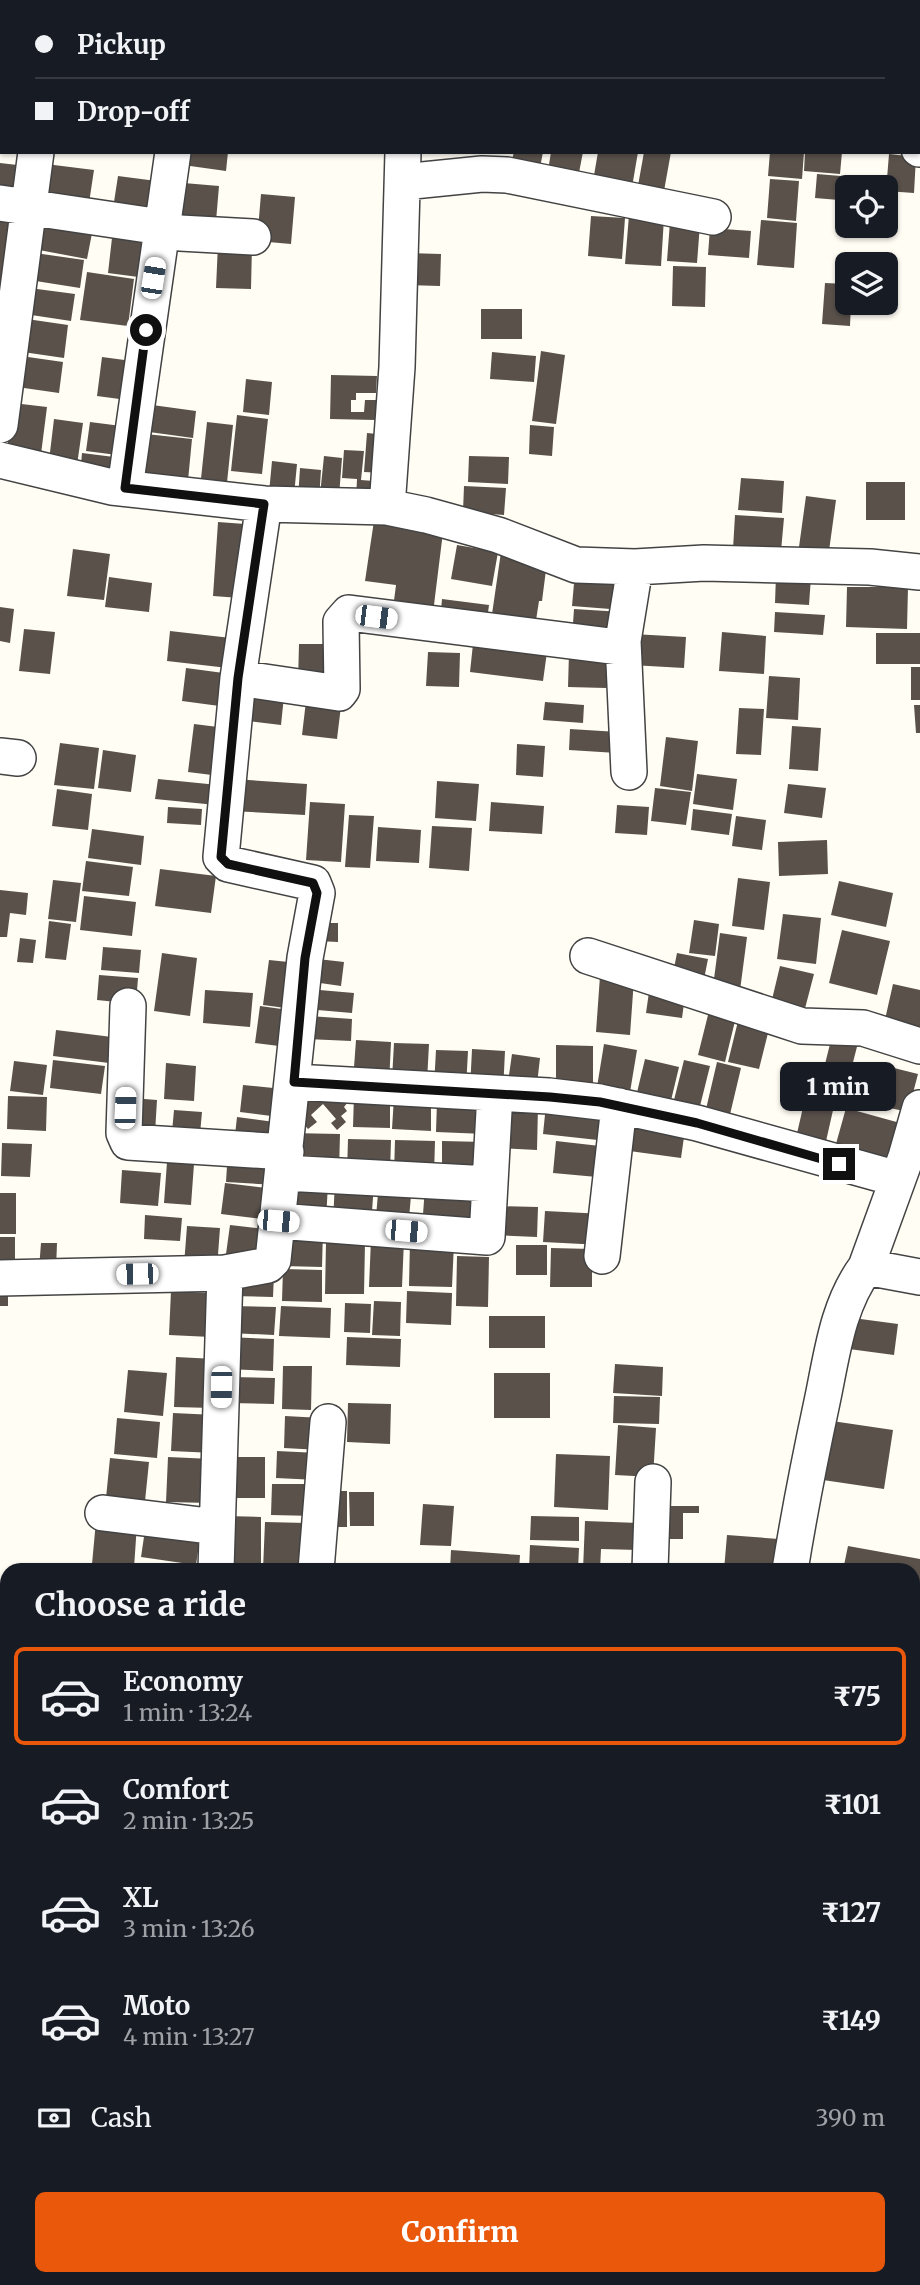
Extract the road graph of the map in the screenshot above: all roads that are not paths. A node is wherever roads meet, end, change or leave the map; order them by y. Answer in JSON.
{"nodes":[{"id":1,"x":35,"y":154,"type":"edge"},
{"id":2,"x":173,"y":154,"type":"edge"},
{"id":3,"x":403,"y":167,"type":"edge"},
{"id":4,"x":14,"y":205,"type":"edge"},
{"id":5,"x":713,"y":217,"type":"dead end"},
{"id":6,"x":161,"y":227,"type":"junction"},
{"id":7,"x":253,"y":237,"type":"dead end"},
{"id":8,"x":5,"y":347,"type":"edge"},
{"id":9,"x":0,"y":425,"type":"edge"},
{"id":10,"x":0,"y":460,"type":"edge"},
{"id":11,"x":125,"y":488,"type":"junction"},
{"id":12,"x":264,"y":504,"type":"junction"},
{"id":13,"x":387,"y":508,"type":"junction"},
{"id":14,"x":635,"y":567,"type":"junction"},
{"id":15,"x":920,"y":572,"type":"edge"},
{"id":16,"x":623,"y":641,"type":"junction"},
{"id":17,"x":238,"y":678,"type":"junction"},
{"id":18,"x":629,"y":772,"type":"dead end"},
{"id":19,"x":588,"y":956,"type":"dead end"},
{"id":20,"x":128,"y":1006,"type":"dead end"},
{"id":21,"x":920,"y":1046,"type":"edge"},
{"id":22,"x":294,"y":1082,"type":"junction"},
{"id":23,"x":495,"y":1093,"type":"junction"},
{"id":24,"x":619,"y":1106,"type":"junction"},
{"id":25,"x":920,"y":1108,"type":"edge"},
{"id":26,"x":285,"y":1163,"type":"junction"},
{"id":27,"x":898,"y":1179,"type":"junction"},
{"id":28,"x":490,"y":1184,"type":"junction"},
{"id":29,"x":278,"y":1221,"type":"junction"},
{"id":30,"x":602,"y":1256,"type":"dead end"},
{"id":31,"x":866,"y":1267,"type":"junction"},
{"id":32,"x":225,"y":1273,"type":"junction"},
{"id":33,"x":920,"y":1276,"type":"edge"},
{"id":34,"x":0,"y":1278,"type":"edge"},
{"id":35,"x":328,"y":1422,"type":"dead end"},
{"id":36,"x":653,"y":1482,"type":"dead end"},
{"id":37,"x":103,"y":1513,"type":"dead end"},
{"id":38,"x":217,"y":1527,"type":"junction"},
{"id":39,"x":216,"y":1563,"type":"edge"},
{"id":40,"x":317,"y":1563,"type":"edge"},
{"id":41,"x":650,"y":1563,"type":"edge"},
{"id":42,"x":791,"y":1563,"type":"edge"}],
"edges":[{"from":1,"to":4,"type":"street"},
{"from":2,"to":6,"type":"street"},
{"from":3,"to":5,"type":"street"},
{"from":3,"to":13,"type":"street"},
{"from":4,"to":6,"type":"street"},
{"from":4,"to":8,"type":"street"},
{"from":6,"to":7,"type":"street"},
{"from":6,"to":11,"type":"street"},
{"from":8,"to":9,"type":"street"},
{"from":10,"to":11,"type":"street"},
{"from":11,"to":12,"type":"street"},
{"from":12,"to":13,"type":"street"},
{"from":12,"to":17,"type":"street"},
{"from":13,"to":14,"type":"street"},
{"from":14,"to":15,"type":"street"},
{"from":14,"to":16,"type":"street"},
{"from":16,"to":17,"type":"street"},
{"from":16,"to":18,"type":"street"},
{"from":17,"to":22,"type":"street"},
{"from":19,"to":21,"type":"street"},
{"from":20,"to":26,"type":"street"},
{"from":22,"to":23,"type":"street"},
{"from":22,"to":26,"type":"street"},
{"from":23,"to":24,"type":"street"},
{"from":23,"to":28,"type":"street"},
{"from":24,"to":27,"type":"street"},
{"from":24,"to":30,"type":"street"},
{"from":25,"to":27,"type":"street"},
{"from":26,"to":28,"type":"street"},
{"from":26,"to":29,"type":"street"},
{"from":27,"to":31,"type":"street"},
{"from":28,"to":29,"type":"street"},
{"from":29,"to":32,"type":"street"},
{"from":31,"to":33,"type":"street"},
{"from":31,"to":42,"type":"street"},
{"from":32,"to":34,"type":"street"},
{"from":32,"to":38,"type":"street"},
{"from":35,"to":40,"type":"street"},
{"from":36,"to":41,"type":"street"},
{"from":37,"to":38,"type":"street"},
{"from":38,"to":39,"type":"street"}]}
